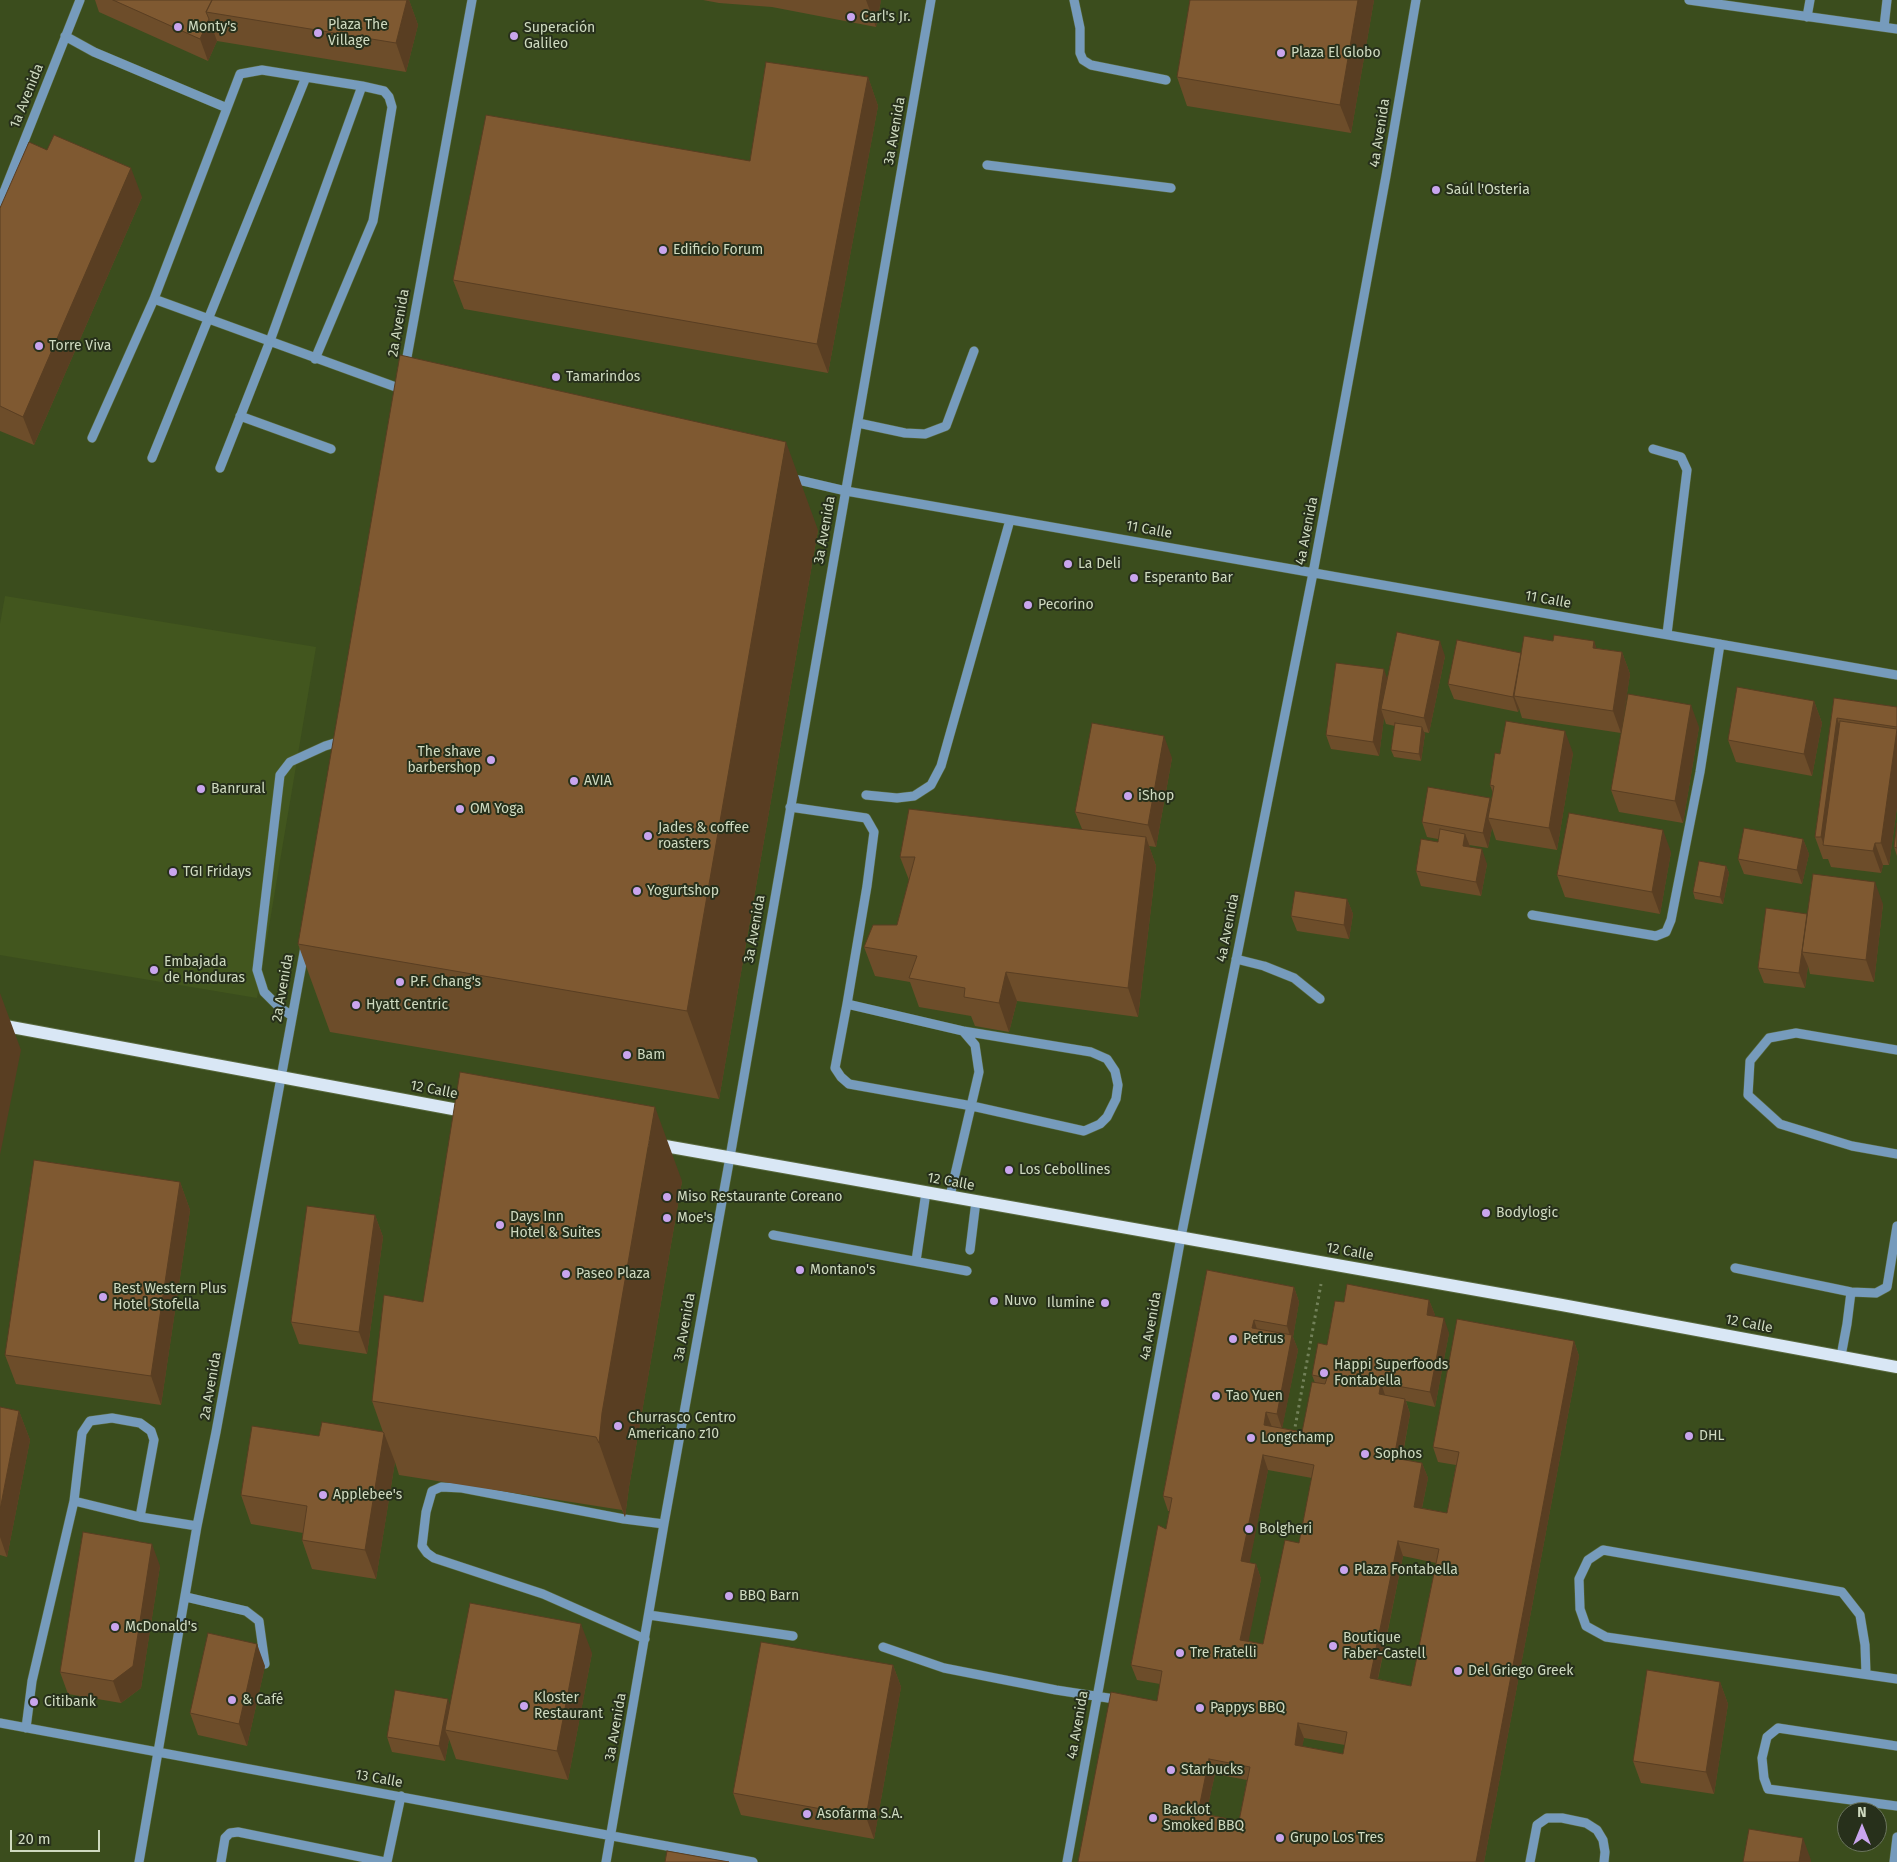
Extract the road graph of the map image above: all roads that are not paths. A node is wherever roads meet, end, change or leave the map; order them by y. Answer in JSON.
{"nodes":[{"id":1,"x":80,"y":0,"type":"edge"},
{"id":2,"x":472,"y":0,"type":"edge"},
{"id":3,"x":931,"y":0,"type":"edge"},
{"id":4,"x":1074,"y":0,"type":"edge"},
{"id":5,"x":1416,"y":0,"type":"edge"},
{"id":6,"x":1689,"y":0,"type":"edge"},
{"id":7,"x":1810,"y":0,"type":"edge"},
{"id":8,"x":1887,"y":0,"type":"edge"},
{"id":9,"x":1741,"y":4,"type":"edge"},
{"id":10,"x":1807,"y":17,"type":"junction"},
{"id":11,"x":1884,"y":27,"type":"junction"},
{"id":12,"x":1897,"y":30,"type":"edge"},
{"id":13,"x":65,"y":36,"type":"junction"},
{"id":14,"x":306,"y":77,"type":"junction"},
{"id":15,"x":1166,"y":80,"type":"dead end"},
{"id":16,"x":362,"y":86,"type":"junction"},
{"id":17,"x":227,"y":108,"type":"junction"},
{"id":18,"x":987,"y":165,"type":"dead end"},
{"id":19,"x":1171,"y":188,"type":"dead end"},
{"id":20,"x":0,"y":202,"type":"edge"},
{"id":21,"x":154,"y":299,"type":"junction"},
{"id":22,"x":210,"y":319,"type":"junction"},
{"id":23,"x":270,"y":341,"type":"junction"},
{"id":24,"x":974,"y":351,"type":"dead end"},
{"id":25,"x":315,"y":359,"type":"junction"},
{"id":26,"x":410,"y":392,"type":"edge"},
{"id":27,"x":400,"y":394,"type":"junction"},
{"id":28,"x":240,"y":416,"type":"junction"},
{"id":29,"x":858,"y":423,"type":"junction"},
{"id":30,"x":92,"y":438,"type":"dead end"},
{"id":31,"x":331,"y":449,"type":"dead end"},
{"id":32,"x":1653,"y":449,"type":"dead end"},
{"id":33,"x":152,"y":458,"type":"dead end"},
{"id":34,"x":220,"y":468,"type":"dead end"},
{"id":35,"x":778,"y":475,"type":"edge"},
{"id":36,"x":846,"y":491,"type":"junction"},
{"id":37,"x":1010,"y":520,"type":"junction"},
{"id":38,"x":1313,"y":572,"type":"junction"},
{"id":39,"x":1667,"y":634,"type":"junction"},
{"id":40,"x":1720,"y":644,"type":"junction"},
{"id":41,"x":1897,"y":675,"type":"edge"},
{"id":42,"x":343,"y":731,"type":"edge"},
{"id":43,"x":341,"y":741,"type":"junction"},
{"id":44,"x":339,"y":751,"type":"edge"},
{"id":45,"x":866,"y":795,"type":"dead end"},
{"id":46,"x":790,"y":807,"type":"junction"},
{"id":47,"x":1532,"y":915,"type":"dead end"},
{"id":48,"x":306,"y":937,"type":"edge"},
{"id":49,"x":1236,"y":959,"type":"junction"},
{"id":50,"x":1320,"y":999,"type":"dead end"},
{"id":51,"x":847,"y":1004,"type":"junction"},
{"id":52,"x":292,"y":1016,"type":"junction"},
{"id":53,"x":0,"y":1025,"type":"edge"},
{"id":54,"x":963,"y":1030,"type":"junction"},
{"id":55,"x":1897,"y":1050,"type":"edge"},
{"id":56,"x":281,"y":1077,"type":"junction"},
{"id":57,"x":972,"y":1106,"type":"junction"},
{"id":58,"x":486,"y":1115,"type":"edge"},
{"id":59,"x":642,"y":1142,"type":"edge"},
{"id":60,"x":1897,"y":1154,"type":"edge"},
{"id":61,"x":730,"y":1157,"type":"junction"},
{"id":62,"x":926,"y":1192,"type":"junction"},
{"id":63,"x":950,"y":1196,"type":"junction"},
{"id":64,"x":976,"y":1202,"type":"junction"},
{"id":65,"x":1897,"y":1226,"type":"edge"},
{"id":66,"x":773,"y":1235,"type":"dead end"},
{"id":67,"x":1181,"y":1237,"type":"junction"},
{"id":68,"x":970,"y":1250,"type":"dead end"},
{"id":69,"x":916,"y":1261,"type":"junction"},
{"id":70,"x":1735,"y":1268,"type":"dead end"},
{"id":71,"x":966,"y":1271,"type":"dead end"},
{"id":72,"x":1851,"y":1292,"type":"junction"},
{"id":73,"x":1840,"y":1356,"type":"junction"},
{"id":74,"x":1897,"y":1367,"type":"edge"},
{"id":75,"x":74,"y":1502,"type":"junction"},
{"id":76,"x":140,"y":1517,"type":"junction"},
{"id":77,"x":664,"y":1524,"type":"junction"},
{"id":78,"x":197,"y":1526,"type":"junction"},
{"id":79,"x":186,"y":1597,"type":"junction"},
{"id":80,"x":649,"y":1615,"type":"junction"},
{"id":81,"x":793,"y":1636,"type":"dead end"},
{"id":82,"x":645,"y":1638,"type":"junction"},
{"id":83,"x":883,"y":1648,"type":"dead end"},
{"id":84,"x":265,"y":1664,"type":"dead end"},
{"id":85,"x":1866,"y":1674,"type":"junction"},
{"id":86,"x":1897,"y":1679,"type":"edge"},
{"id":87,"x":1097,"y":1696,"type":"junction"},
{"id":88,"x":1126,"y":1701,"type":"edge"},
{"id":89,"x":0,"y":1723,"type":"edge"},
{"id":90,"x":26,"y":1728,"type":"junction"},
{"id":91,"x":1897,"y":1746,"type":"edge"},
{"id":92,"x":158,"y":1753,"type":"junction"},
{"id":93,"x":401,"y":1796,"type":"junction"},
{"id":94,"x":1897,"y":1806,"type":"edge"},
{"id":95,"x":611,"y":1836,"type":"junction"},
{"id":96,"x":1897,"y":1837,"type":"edge"},
{"id":97,"x":139,"y":1862,"type":"edge"},
{"id":98,"x":221,"y":1862,"type":"edge"},
{"id":99,"x":386,"y":1862,"type":"edge"},
{"id":100,"x":606,"y":1862,"type":"edge"},
{"id":101,"x":753,"y":1862,"type":"edge"},
{"id":102,"x":1067,"y":1862,"type":"edge"},
{"id":103,"x":1530,"y":1862,"type":"edge"},
{"id":104,"x":1604,"y":1862,"type":"edge"},
{"id":105,"x":1894,"y":1862,"type":"edge"}],
"edges":[{"from":1,"to":13,"type":"street","name":"1a Avenida"},
{"from":2,"to":27,"type":"street","name":"2a Avenida"},
{"from":3,"to":29,"type":"street","name":"3a Avenida"},
{"from":4,"to":15,"type":"street"},
{"from":5,"to":38,"type":"street","name":"4a Avenida"},
{"from":6,"to":9,"type":"street"},
{"from":7,"to":10,"type":"street"},
{"from":8,"to":11,"type":"street"},
{"from":9,"to":10,"type":"street"},
{"from":10,"to":11,"type":"street"},
{"from":11,"to":12,"type":"street"},
{"from":13,"to":17,"type":"street"},
{"from":13,"to":20,"type":"street","name":"1a Avenida"},
{"from":14,"to":16,"type":"street"},
{"from":14,"to":17,"type":"street"},
{"from":14,"to":22,"type":"street"},
{"from":16,"to":23,"type":"street"},
{"from":16,"to":25,"type":"street"},
{"from":17,"to":21,"type":"street"},
{"from":18,"to":19,"type":"street"},
{"from":21,"to":22,"type":"street"},
{"from":21,"to":30,"type":"street"},
{"from":22,"to":23,"type":"street"},
{"from":22,"to":33,"type":"street"},
{"from":23,"to":25,"type":"street"},
{"from":23,"to":28,"type":"street"},
{"from":24,"to":29,"type":"street"},
{"from":25,"to":27,"type":"street"},
{"from":26,"to":27,"type":"street"},
{"from":28,"to":31,"type":"street"},
{"from":28,"to":34,"type":"street"},
{"from":29,"to":36,"type":"street","name":"3a Avenida"},
{"from":32,"to":39,"type":"street"},
{"from":35,"to":36,"type":"street","name":"11 Calle"},
{"from":36,"to":37,"type":"street","name":"11 Calle"},
{"from":36,"to":46,"type":"street","name":"3a Avenida"},
{"from":37,"to":38,"type":"street","name":"11 Calle"},
{"from":37,"to":45,"type":"street"},
{"from":38,"to":39,"type":"street","name":"11 Calle"},
{"from":38,"to":49,"type":"street","name":"4a Avenida"},
{"from":39,"to":40,"type":"street","name":"11 Calle"},
{"from":40,"to":41,"type":"street","name":"11 Calle"},
{"from":40,"to":47,"type":"street"},
{"from":42,"to":43,"type":"street"},
{"from":43,"to":44,"type":"street"},
{"from":43,"to":52,"type":"street"},
{"from":46,"to":51,"type":"street"},
{"from":46,"to":61,"type":"street","name":"3a Avenida"},
{"from":48,"to":52,"type":"street","name":"2a Avenida"},
{"from":49,"to":50,"type":"street"},
{"from":49,"to":67,"type":"street","name":"4a Avenida"},
{"from":51,"to":54,"type":"street"},
{"from":51,"to":57,"type":"street"},
{"from":52,"to":56,"type":"street","name":"2a Avenida"},
{"from":53,"to":56,"type":"main road","name":"12 Calle"},
{"from":54,"to":57,"type":"street"},
{"from":54,"to":57,"type":"street"},
{"from":55,"to":60,"type":"street"},
{"from":56,"to":58,"type":"main road","name":"12 Calle"},
{"from":56,"to":78,"type":"street","name":"2a Avenida"},
{"from":57,"to":63,"type":"street"},
{"from":59,"to":61,"type":"main road","name":"12 Calle"},
{"from":61,"to":62,"type":"main road","name":"12 Calle"},
{"from":61,"to":77,"type":"street","name":"3a Avenida"},
{"from":62,"to":63,"type":"main road","name":"12 Calle"},
{"from":62,"to":69,"type":"street"},
{"from":63,"to":64,"type":"main road","name":"12 Calle"},
{"from":64,"to":67,"type":"main road","name":"12 Calle"},
{"from":64,"to":68,"type":"street"},
{"from":65,"to":72,"type":"street"},
{"from":66,"to":69,"type":"street"},
{"from":67,"to":73,"type":"main road","name":"12 Calle"},
{"from":67,"to":87,"type":"street","name":"4a Avenida"},
{"from":69,"to":71,"type":"street"},
{"from":70,"to":72,"type":"street"},
{"from":72,"to":73,"type":"street"},
{"from":73,"to":74,"type":"main road","name":"12 Calle"},
{"from":75,"to":76,"type":"street"},
{"from":75,"to":76,"type":"street"},
{"from":75,"to":90,"type":"street"},
{"from":76,"to":78,"type":"street"},
{"from":77,"to":80,"type":"street","name":"3a Avenida"},
{"from":77,"to":82,"type":"street"},
{"from":78,"to":79,"type":"street","name":"2a Avenida"},
{"from":79,"to":84,"type":"street"},
{"from":79,"to":92,"type":"street","name":"2a Avenida"},
{"from":80,"to":81,"type":"street"},
{"from":80,"to":82,"type":"street","name":"3a Avenida"},
{"from":82,"to":95,"type":"street","name":"3a Avenida"},
{"from":83,"to":87,"type":"street"},
{"from":85,"to":85,"type":"street"},
{"from":85,"to":86,"type":"street"},
{"from":87,"to":88,"type":"street"},
{"from":87,"to":102,"type":"street","name":"4a Avenida"},
{"from":89,"to":90,"type":"street","name":"13 Calle"},
{"from":90,"to":92,"type":"street","name":"13 Calle"},
{"from":91,"to":94,"type":"street"},
{"from":92,"to":93,"type":"street","name":"13 Calle"},
{"from":92,"to":97,"type":"street","name":"2a Avenida"},
{"from":93,"to":95,"type":"street","name":"13 Calle"},
{"from":93,"to":99,"type":"street"},
{"from":95,"to":100,"type":"street","name":"3a Avenida"},
{"from":95,"to":101,"type":"street","name":"13 Calle"},
{"from":96,"to":105,"type":"street"},
{"from":98,"to":99,"type":"street"},
{"from":103,"to":104,"type":"street"}]}
